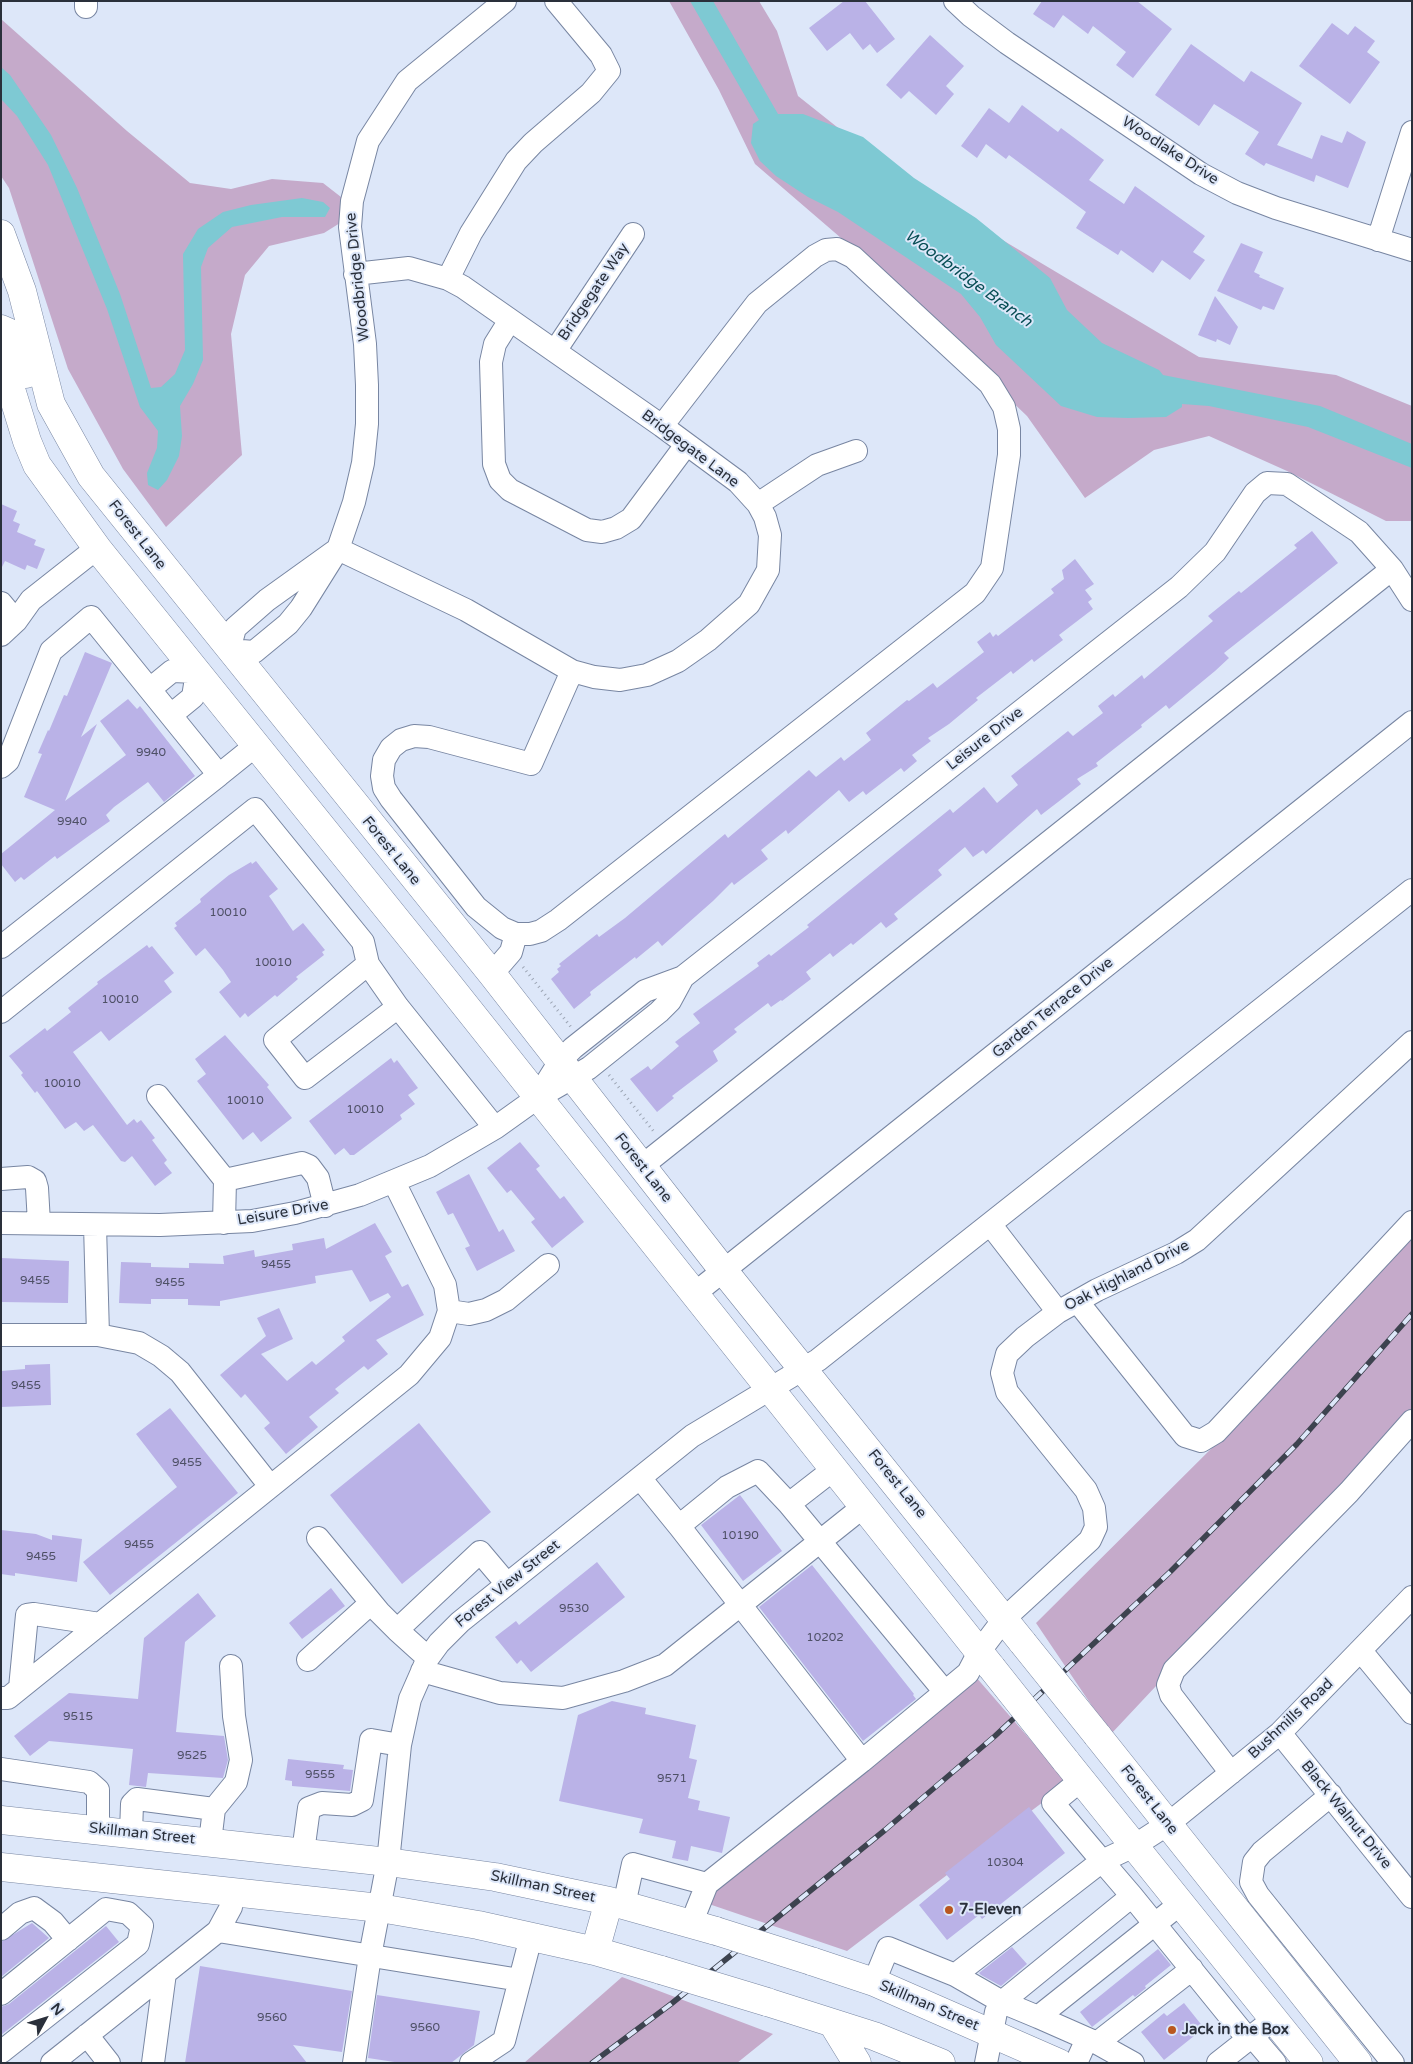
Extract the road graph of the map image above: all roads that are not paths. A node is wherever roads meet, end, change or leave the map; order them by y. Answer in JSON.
{"nodes":[{"id":1,"x":556,"y":1,"type":"edge"},
{"id":2,"x":955,"y":1,"type":"edge"},
{"id":3,"x":502,"y":2,"type":"edge"},
{"id":4,"x":1412,"y":132,"type":"edge"},
{"id":5,"x":1,"y":234,"type":"edge"},
{"id":6,"x":633,"y":234,"type":"dead end"},
{"id":7,"x":1378,"y":240,"type":"junction"},
{"id":8,"x":1412,"y":250,"type":"edge"},
{"id":9,"x":356,"y":274,"type":"junction"},
{"id":10,"x":448,"y":279,"type":"junction"},
{"id":11,"x":510,"y":320,"type":"junction"},
{"id":12,"x":1,"y":329,"type":"edge"},
{"id":13,"x":555,"y":351,"type":"junction"},
{"id":14,"x":1,"y":357,"type":"edge"},
{"id":15,"x":51,"y":404,"type":"junction"},
{"id":16,"x":662,"y":426,"type":"junction"},
{"id":17,"x":686,"y":445,"type":"junction"},
{"id":18,"x":856,"y":452,"type":"dead end"},
{"id":19,"x":758,"y":504,"type":"junction"},
{"id":20,"x":97,"y":548,"type":"junction"},
{"id":21,"x":338,"y":549,"type":"junction"},
{"id":22,"x":1392,"y":568,"type":"junction"},
{"id":23,"x":1412,"y":600,"type":"edge"},
{"id":24,"x":1,"y":603,"type":"edge"},
{"id":25,"x":8,"y":628,"type":"edge"},
{"id":26,"x":229,"y":650,"type":"junction"},
{"id":27,"x":572,"y":671,"type":"junction"},
{"id":28,"x":197,"y":672,"type":"junction"},
{"id":29,"x":150,"y":689,"type":"junction"},
{"id":30,"x":171,"y":715,"type":"junction"},
{"id":31,"x":1412,"y":722,"type":"edge"},
{"id":32,"x":255,"y":746,"type":"junction"},
{"id":33,"x":1,"y":767,"type":"edge"},
{"id":34,"x":219,"y":775,"type":"junction"},
{"id":35,"x":1412,"y":890,"type":"edge"},
{"id":36,"x":514,"y":943,"type":"junction"},
{"id":37,"x":1,"y":947,"type":"edge"},
{"id":38,"x":368,"y":964,"type":"junction"},
{"id":39,"x":492,"y":974,"type":"junction"},
{"id":40,"x":398,"y":1007,"type":"junction"},
{"id":41,"x":1,"y":1012,"type":"edge"},
{"id":42,"x":1412,"y":1042,"type":"edge"},
{"id":43,"x":566,"y":1070,"type":"junction"},
{"id":44,"x":158,"y":1096,"type":"dead end"},
{"id":45,"x":537,"y":1098,"type":"junction"},
{"id":46,"x":495,"y":1128,"type":"junction"},
{"id":47,"x":642,"y":1166,"type":"junction"},
{"id":48,"x":1,"y":1179,"type":"edge"},
{"id":49,"x":225,"y":1180,"type":"junction"},
{"id":50,"x":394,"y":1182,"type":"junction"},
{"id":51,"x":325,"y":1206,"type":"junction"},
{"id":52,"x":224,"y":1222,"type":"junction"},
{"id":53,"x":1412,"y":1222,"type":"edge"},
{"id":54,"x":1,"y":1223,"type":"edge"},
{"id":55,"x":39,"y":1223,"type":"junction"},
{"id":56,"x":990,"y":1224,"type":"junction"},
{"id":57,"x":96,"y":1225,"type":"junction"},
{"id":58,"x":548,"y":1265,"type":"dead end"},
{"id":59,"x":723,"y":1270,"type":"junction"},
{"id":60,"x":694,"y":1294,"type":"junction"},
{"id":61,"x":1077,"y":1300,"type":"junction"},
{"id":62,"x":449,"y":1311,"type":"junction"},
{"id":63,"x":1058,"y":1312,"type":"junction"},
{"id":64,"x":1,"y":1335,"type":"edge"},
{"id":65,"x":98,"y":1335,"type":"junction"},
{"id":66,"x":804,"y":1369,"type":"junction"},
{"id":67,"x":770,"y":1390,"type":"junction"},
{"id":68,"x":1412,"y":1421,"type":"edge"},
{"id":69,"x":834,"y":1469,"type":"junction"},
{"id":70,"x":640,"y":1478,"type":"junction"},
{"id":71,"x":270,"y":1486,"type":"junction"},
{"id":72,"x":789,"y":1504,"type":"junction"},
{"id":73,"x":864,"y":1507,"type":"junction"},
{"id":74,"x":679,"y":1526,"type":"junction"},
{"id":75,"x":318,"y":1538,"type":"dead end"},
{"id":76,"x":821,"y":1542,"type":"junction"},
{"id":77,"x":507,"y":1584,"type":"junction"},
{"id":78,"x":1412,"y":1598,"type":"edge"},
{"id":79,"x":371,"y":1603,"type":"junction"},
{"id":80,"x":741,"y":1606,"type":"junction"},
{"id":81,"x":1004,"y":1619,"type":"junction"},
{"id":82,"x":100,"y":1624,"type":"junction"},
{"id":83,"x":397,"y":1630,"type":"junction"},
{"id":84,"x":1361,"y":1651,"type":"junction"},
{"id":85,"x":308,"y":1660,"type":"dead end"},
{"id":86,"x":985,"y":1660,"type":"junction"},
{"id":87,"x":425,"y":1664,"type":"junction"},
{"id":88,"x":231,"y":1666,"type":"dead end"},
{"id":89,"x":945,"y":1692,"type":"junction"},
{"id":90,"x":11,"y":1693,"type":"edge"},
{"id":91,"x":1412,"y":1713,"type":"edge"},
{"id":92,"x":1280,"y":1733,"type":"junction"},
{"id":93,"x":400,"y":1745,"type":"junction"},
{"id":94,"x":862,"y":1761,"type":"junction"},
{"id":95,"x":1,"y":1769,"type":"edge"},
{"id":96,"x":1073,"y":1770,"type":"junction"},
{"id":97,"x":1232,"y":1773,"type":"junction"},
{"id":98,"x":1331,"y":1796,"type":"junction"},
{"id":99,"x":214,"y":1809,"type":"junction"},
{"id":100,"x":1,"y":1820,"type":"edge"},
{"id":101,"x":1168,"y":1824,"type":"junction"},
{"id":102,"x":98,"y":1830,"type":"junction"},
{"id":103,"x":131,"y":1833,"type":"junction"},
{"id":104,"x":210,"y":1842,"type":"junction"},
{"id":105,"x":1134,"y":1846,"type":"junction"},
{"id":106,"x":303,"y":1852,"type":"junction"},
{"id":107,"x":1102,"y":1861,"type":"junction"},
{"id":108,"x":388,"y":1862,"type":"junction"},
{"id":109,"x":1,"y":1867,"type":"edge"},
{"id":110,"x":707,"y":1884,"type":"junction"},
{"id":111,"x":233,"y":1892,"type":"junction"},
{"id":112,"x":1132,"y":1896,"type":"junction"},
{"id":113,"x":1412,"y":1897,"type":"edge"},
{"id":114,"x":616,"y":1903,"type":"junction"},
{"id":115,"x":1180,"y":1904,"type":"junction"},
{"id":116,"x":380,"y":1908,"type":"junction"},
{"id":117,"x":1155,"y":1923,"type":"junction"},
{"id":118,"x":1,"y":1928,"type":"edge"},
{"id":119,"x":704,"y":1928,"type":"junction"},
{"id":120,"x":218,"y":1931,"type":"junction"},
{"id":121,"x":531,"y":1937,"type":"junction"},
{"id":122,"x":68,"y":1940,"type":"junction"},
{"id":123,"x":595,"y":1951,"type":"junction"},
{"id":124,"x":370,"y":1956,"type":"junction"},
{"id":125,"x":1192,"y":1969,"type":"junction"},
{"id":126,"x":165,"y":1973,"type":"junction"},
{"id":127,"x":956,"y":1975,"type":"junction"},
{"id":128,"x":520,"y":1980,"type":"junction"},
{"id":129,"x":874,"y":1982,"type":"junction"},
{"id":130,"x":1,"y":1994,"type":"edge"},
{"id":131,"x":1002,"y":2002,"type":"junction"},
{"id":132,"x":1038,"y":2017,"type":"junction"},
{"id":133,"x":1274,"y":2019,"type":"junction"},
{"id":134,"x":833,"y":2024,"type":"junction"},
{"id":135,"x":993,"y":2033,"type":"junction"},
{"id":136,"x":87,"y":2035,"type":"junction"},
{"id":137,"x":1250,"y":2037,"type":"junction"},
{"id":138,"x":1092,"y":2041,"type":"junction"},
{"id":139,"x":1,"y":2052,"type":"edge"},
{"id":140,"x":52,"y":2063,"type":"edge"},
{"id":141,"x":109,"y":2063,"type":"edge"},
{"id":142,"x":153,"y":2063,"type":"edge"},
{"id":143,"x":354,"y":2063,"type":"edge"},
{"id":144,"x":471,"y":2063,"type":"edge"},
{"id":145,"x":857,"y":2063,"type":"edge"},
{"id":146,"x":942,"y":2063,"type":"edge"},
{"id":147,"x":986,"y":2063,"type":"edge"},
{"id":148,"x":1059,"y":2063,"type":"edge"},
{"id":149,"x":1076,"y":2063,"type":"edge"},
{"id":150,"x":1133,"y":2063,"type":"edge"},
{"id":151,"x":1218,"y":2063,"type":"edge"},
{"id":152,"x":1274,"y":2063,"type":"edge"},
{"id":153,"x":1309,"y":2063,"type":"edge"},
{"id":154,"x":1335,"y":2063,"type":"edge"},
{"id":155,"x":1358,"y":2063,"type":"edge"},
{"id":156,"x":1393,"y":2063,"type":"edge"}],
"edges":[{"from":1,"to":10,"type":"street"},
{"from":2,"to":7,"type":"street","name":"Woodlake Drive"},
{"from":3,"to":9,"type":"street","name":"Woodbridge Drive"},
{"from":4,"to":7,"type":"street"},
{"from":5,"to":15,"type":"main road","name":"Forest Lane"},
{"from":6,"to":13,"type":"street","name":"Bridgegate Way"},
{"from":7,"to":8,"type":"street","name":"Woodlake Drive"},
{"from":9,"to":10,"type":"street","name":"Bridgegate Lane"},
{"from":9,"to":21,"type":"street","name":"Woodbridge Drive"},
{"from":10,"to":11,"type":"street","name":"Bridgegate Lane"},
{"from":11,"to":13,"type":"street","name":"Bridgegate Lane"},
{"from":11,"to":17,"type":"street"},
{"from":12,"to":15,"type":"main road"},
{"from":13,"to":16,"type":"street","name":"Bridgegate Lane"},
{"from":14,"to":20,"type":"main road"},
{"from":15,"to":26,"type":"main road","name":"Forest Lane"},
{"from":16,"to":17,"type":"street","name":"Bridgegate Lane"},
{"from":16,"to":36,"type":"street"},
{"from":17,"to":19,"type":"street","name":"Bridgegate Lane"},
{"from":18,"to":19,"type":"street"},
{"from":19,"to":27,"type":"street","name":"Bridgegate Lane"},
{"from":20,"to":25,"type":"street"},
{"from":20,"to":28,"type":"main road"},
{"from":21,"to":26,"type":"street"},
{"from":21,"to":26,"type":"street","name":"Woodbridge Drive"},
{"from":21,"to":27,"type":"street","name":"Bridgegate Lane"},
{"from":22,"to":23,"type":"street"},
{"from":22,"to":43,"type":"street","name":"Leisure Drive"},
{"from":22,"to":47,"type":"street"},
{"from":24,"to":25,"type":"street"},
{"from":26,"to":28,"type":"main road"},
{"from":26,"to":39,"type":"main road","name":"Forest Lane"},
{"from":27,"to":36,"type":"street"},
{"from":28,"to":29,"type":"street"},
{"from":28,"to":30,"type":"street"},
{"from":28,"to":32,"type":"main road"},
{"from":29,"to":30,"type":"street"},
{"from":29,"to":33,"type":"street"},
{"from":30,"to":34,"type":"street"},
{"from":31,"to":59,"type":"street","name":"Garden Terrace Drive"},
{"from":32,"to":34,"type":"street"},
{"from":32,"to":45,"type":"main road"},
{"from":34,"to":37,"type":"street"},
{"from":35,"to":56,"type":"street","name":"Forest View Street"},
{"from":36,"to":39,"type":"street"},
{"from":38,"to":40,"type":"street"},
{"from":38,"to":40,"type":"street"},
{"from":38,"to":41,"type":"street"},
{"from":39,"to":43,"type":"main road","name":"Forest Lane"},
{"from":40,"to":46,"type":"street"},
{"from":42,"to":61,"type":"street","name":"Oak Highland Drive"},
{"from":43,"to":45,"type":"street","name":"Leisure Drive"},
{"from":43,"to":47,"type":"main road","name":"Forest Lane"},
{"from":44,"to":49,"type":"street"},
{"from":45,"to":46,"type":"street","name":"Leisure Drive"},
{"from":45,"to":60,"type":"main road"},
{"from":46,"to":50,"type":"street","name":"Leisure Drive"},
{"from":47,"to":59,"type":"main road","name":"Forest Lane"},
{"from":48,"to":55,"type":"street"},
{"from":49,"to":51,"type":"street"},
{"from":49,"to":52,"type":"street"},
{"from":50,"to":51,"type":"street","name":"Leisure Drive"},
{"from":50,"to":62,"type":"street"},
{"from":51,"to":52,"type":"street","name":"Leisure Drive"},
{"from":52,"to":57,"type":"street","name":"Leisure Drive"},
{"from":53,"to":61,"type":"street"},
{"from":54,"to":55,"type":"street","name":"Leisure Drive"},
{"from":55,"to":57,"type":"street","name":"Leisure Drive"},
{"from":56,"to":63,"type":"street"},
{"from":56,"to":66,"type":"street","name":"Forest View Street"},
{"from":57,"to":65,"type":"street"},
{"from":58,"to":62,"type":"street"},
{"from":59,"to":60,"type":"street","name":"Garden Terrace Drive"},
{"from":59,"to":66,"type":"main road","name":"Forest Lane"},
{"from":60,"to":67,"type":"main road"},
{"from":61,"to":63,"type":"street","name":"Oak Highland Drive"},
{"from":62,"to":71,"type":"street"},
{"from":63,"to":81,"type":"street","name":"Oak Highland Drive"},
{"from":64,"to":65,"type":"street"},
{"from":65,"to":71,"type":"street"},
{"from":66,"to":67,"type":"street","name":"Forest View Street"},
{"from":66,"to":81,"type":"main road","name":"Forest Lane"},
{"from":67,"to":69,"type":"main road"},
{"from":67,"to":70,"type":"street","name":"Forest View Street"},
{"from":68,"to":97,"type":"street"},
{"from":69,"to":72,"type":"street"},
{"from":69,"to":73,"type":"main road"},
{"from":70,"to":74,"type":"street"},
{"from":70,"to":77,"type":"street","name":"Forest View Street"},
{"from":71,"to":82,"type":"street"},
{"from":72,"to":74,"type":"street"},
{"from":72,"to":76,"type":"street"},
{"from":73,"to":76,"type":"street"},
{"from":73,"to":86,"type":"main road"},
{"from":74,"to":80,"type":"street"},
{"from":75,"to":79,"type":"street"},
{"from":76,"to":80,"type":"street"},
{"from":76,"to":89,"type":"street"},
{"from":77,"to":83,"type":"street"},
{"from":77,"to":87,"type":"street","name":"Forest View Street"},
{"from":78,"to":84,"type":"street","name":"Bushmills Road"},
{"from":79,"to":83,"type":"street"},
{"from":79,"to":85,"type":"street"},
{"from":80,"to":87,"type":"street"},
{"from":80,"to":94,"type":"street"},
{"from":81,"to":86,"type":"street","name":"Oak Highland Drive"},
{"from":81,"to":101,"type":"main road","name":"Forest Lane","bridge":true},
{"from":82,"to":90,"type":"street"},
{"from":82,"to":90,"type":"street"},
{"from":83,"to":87,"type":"street"},
{"from":84,"to":91,"type":"street"},
{"from":84,"to":92,"type":"street","name":"Bushmills Road"},
{"from":86,"to":89,"type":"street","name":"Oak Highland Drive"},
{"from":86,"to":96,"type":"main road","bridge":true},
{"from":87,"to":93,"type":"street","name":"Forest View Street"},
{"from":88,"to":99,"type":"street"},
{"from":89,"to":94,"type":"street","name":"Oak Highland Drive"},
{"from":92,"to":97,"type":"street","name":"Bushmills Road"},
{"from":92,"to":98,"type":"street","name":"Black Walnut Drive"},
{"from":93,"to":106,"type":"street"},
{"from":93,"to":108,"type":"street","name":"Forest View Street"},
{"from":94,"to":110,"type":"street","name":"Oak Highland Drive"},
{"from":95,"to":102,"type":"street"},
{"from":96,"to":105,"type":"main road"},
{"from":96,"to":107,"type":"street"},
{"from":97,"to":101,"type":"street","name":"Bushmills Road"},
{"from":98,"to":113,"type":"street","name":"Black Walnut Drive"},
{"from":98,"to":156,"type":"street"},
{"from":99,"to":103,"type":"street"},
{"from":99,"to":104,"type":"street"},
{"from":100,"to":102,"type":"main road","name":"Skillman Street"},
{"from":101,"to":105,"type":"street","name":"Bushmills Road"},
{"from":101,"to":155,"type":"main road","name":"Forest Lane"},
{"from":102,"to":103,"type":"main road","name":"Skillman Street"},
{"from":103,"to":104,"type":"main road","name":"Skillman Street"},
{"from":104,"to":106,"type":"main road","name":"Skillman Street"},
{"from":105,"to":107,"type":"street","name":"Bushmills Road"},
{"from":105,"to":115,"type":"main road"},
{"from":106,"to":108,"type":"main road","name":"Skillman Street"},
{"from":107,"to":112,"type":"street"},
{"from":107,"to":127,"type":"street","name":"Bushmills Road"},
{"from":108,"to":114,"type":"main road","name":"Skillman Street"},
{"from":108,"to":116,"type":"street","name":"Forest View Street"},
{"from":109,"to":111,"type":"main road"},
{"from":110,"to":114,"type":"street"},
{"from":110,"to":119,"type":"street"},
{"from":111,"to":116,"type":"main road"},
{"from":111,"to":120,"type":"street"},
{"from":112,"to":117,"type":"street"},
{"from":112,"to":131,"type":"street"},
{"from":114,"to":119,"type":"main road","name":"Skillman Street"},
{"from":114,"to":123,"type":"main road"},
{"from":115,"to":117,"type":"street"},
{"from":115,"to":133,"type":"main road"},
{"from":116,"to":121,"type":"main road"},
{"from":116,"to":124,"type":"street","name":"Forest View Street"},
{"from":117,"to":125,"type":"street"},
{"from":117,"to":132,"type":"street"},
{"from":118,"to":122,"type":"street"},
{"from":119,"to":129,"type":"main road","name":"Skillman Street","bridge":true},
{"from":120,"to":124,"type":"street"},
{"from":120,"to":126,"type":"street"},
{"from":121,"to":123,"type":"main road"},
{"from":121,"to":128,"type":"street"},
{"from":122,"to":130,"type":"street"},
{"from":122,"to":139,"type":"street"},
{"from":123,"to":134,"type":"main road","bridge":true},
{"from":124,"to":128,"type":"street"},
{"from":124,"to":143,"type":"street","name":"Forest View Street"},
{"from":125,"to":137,"type":"street"},
{"from":125,"to":138,"type":"street"},
{"from":126,"to":136,"type":"street"},
{"from":126,"to":142,"type":"street"},
{"from":127,"to":129,"type":"street"},
{"from":127,"to":131,"type":"street"},
{"from":128,"to":144,"type":"street"},
{"from":129,"to":135,"type":"main road","name":"Skillman Street"},
{"from":131,"to":132,"type":"street"},
{"from":131,"to":135,"type":"street"},
{"from":132,"to":138,"type":"street"},
{"from":133,"to":137,"type":"street"},
{"from":133,"to":153,"type":"main road"},
{"from":133,"to":154,"type":"main road"},
{"from":134,"to":145,"type":"main road"},
{"from":134,"to":146,"type":"main road"},
{"from":135,"to":147,"type":"street"},
{"from":135,"to":148,"type":"main road","name":"Skillman Street"},
{"from":136,"to":140,"type":"street"},
{"from":136,"to":141,"type":"street"},
{"from":137,"to":151,"type":"street"},
{"from":137,"to":152,"type":"street"},
{"from":138,"to":149,"type":"street"},
{"from":138,"to":150,"type":"street"}]}
